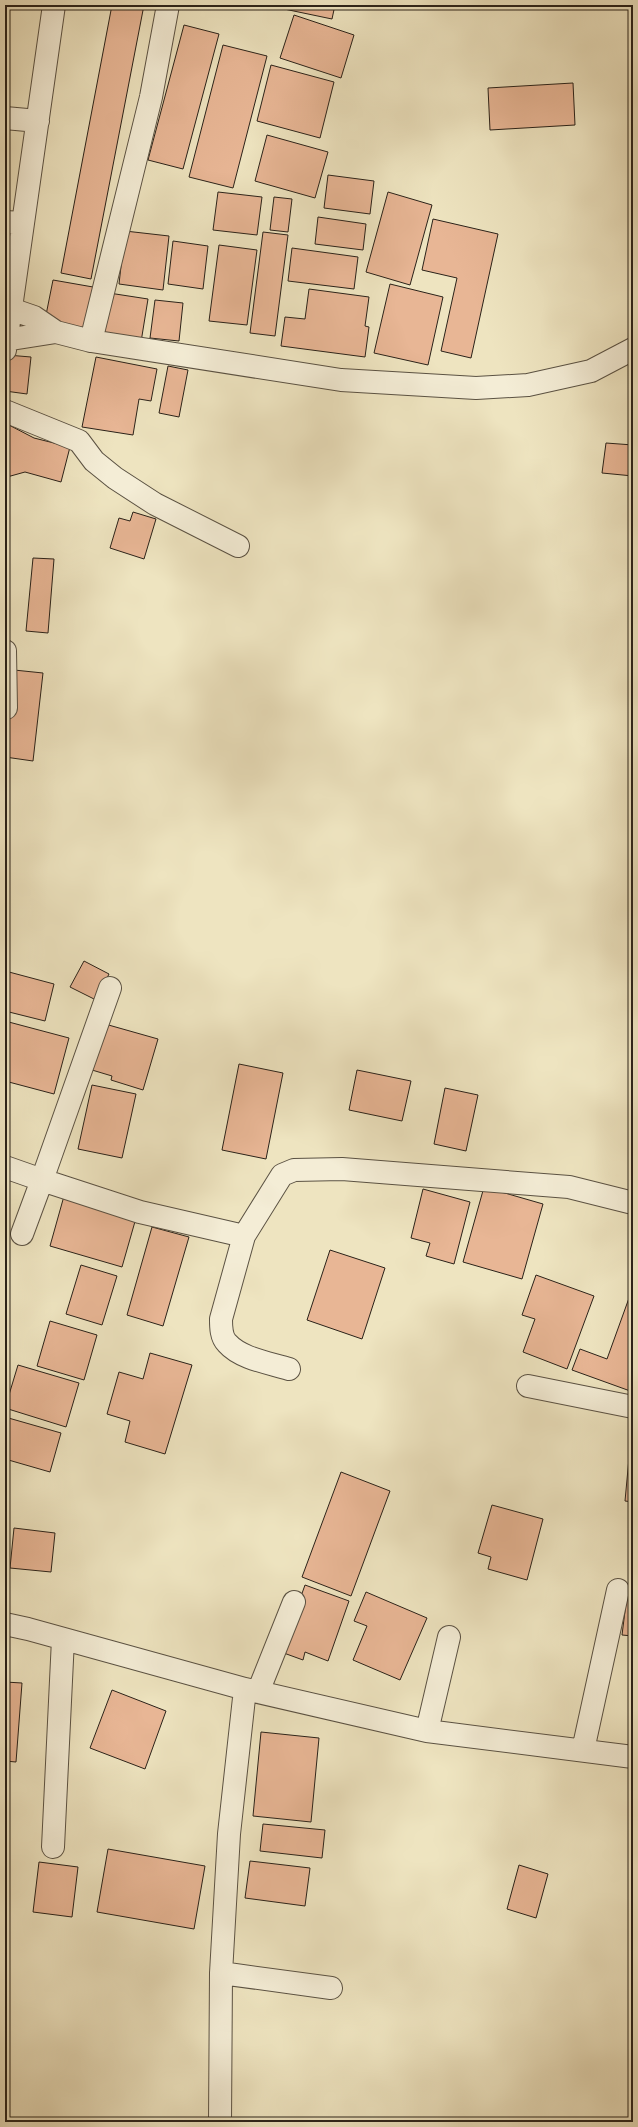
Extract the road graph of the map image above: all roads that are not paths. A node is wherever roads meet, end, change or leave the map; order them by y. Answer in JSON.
{"nodes":[{"id":1,"x":54,"y":5,"type":"edge"},
{"id":2,"x":168,"y":5,"type":"edge"},
{"id":3,"x":5,"y":118,"type":"edge"},
{"id":4,"x":38,"y":120,"type":"junction"},
{"id":5,"x":14,"y":223,"type":"edge"},
{"id":6,"x":8,"y":307,"type":"edge"},
{"id":7,"x":56,"y":332,"type":"junction"},
{"id":8,"x":91,"y":341,"type":"junction"},
{"id":9,"x":6,"y":343,"type":"edge"},
{"id":10,"x":633,"y":349,"type":"edge"},
{"id":11,"x":5,"y":411,"type":"edge"},
{"id":12,"x":238,"y":546,"type":"dead end"},
{"id":13,"x":5,"y":651,"type":"edge"},
{"id":14,"x":6,"y":708,"type":"dead end"},
{"id":15,"x":110,"y":988,"type":"dead end"},
{"id":16,"x":5,"y":1167,"type":"edge"},
{"id":17,"x":42,"y":1180,"type":"junction"},
{"id":18,"x":633,"y":1203,"type":"edge"},
{"id":19,"x":22,"y":1234,"type":"dead end"},
{"id":20,"x":244,"y":1236,"type":"junction"},
{"id":21,"x":289,"y":1369,"type":"dead end"},
{"id":22,"x":528,"y":1386,"type":"dead end"},
{"id":23,"x":633,"y":1407,"type":"edge"},
{"id":24,"x":618,"y":1590,"type":"dead end"},
{"id":25,"x":294,"y":1602,"type":"dead end"},
{"id":26,"x":5,"y":1624,"type":"edge"},
{"id":27,"x":449,"y":1637,"type":"dead end"},
{"id":28,"x":63,"y":1639,"type":"junction"},
{"id":29,"x":251,"y":1691,"type":"junction"},
{"id":30,"x":427,"y":1731,"type":"junction"},
{"id":31,"x":583,"y":1750,"type":"junction"},
{"id":32,"x":633,"y":1757,"type":"edge"},
{"id":33,"x":53,"y":1847,"type":"dead end"},
{"id":34,"x":221,"y":1973,"type":"junction"},
{"id":35,"x":331,"y":1988,"type":"dead end"},
{"id":36,"x":220,"y":2122,"type":"edge"}],
"edges":[{"from":1,"to":4,"type":"street"},
{"from":2,"to":8,"type":"street"},
{"from":3,"to":4,"type":"street"},
{"from":4,"to":5,"type":"street"},
{"from":5,"to":6,"type":"street"},
{"from":6,"to":7,"type":"street"},
{"from":6,"to":9,"type":"street"},
{"from":7,"to":8,"type":"street"},
{"from":7,"to":9,"type":"street"},
{"from":8,"to":10,"type":"street"},
{"from":11,"to":12,"type":"street"},
{"from":13,"to":14,"type":"street"},
{"from":15,"to":17,"type":"street"},
{"from":16,"to":17,"type":"street"},
{"from":17,"to":19,"type":"street"},
{"from":17,"to":20,"type":"street"},
{"from":18,"to":20,"type":"street"},
{"from":20,"to":21,"type":"street"},
{"from":22,"to":23,"type":"street"},
{"from":24,"to":31,"type":"street"},
{"from":25,"to":29,"type":"street"},
{"from":26,"to":28,"type":"street"},
{"from":27,"to":30,"type":"street"},
{"from":28,"to":29,"type":"street"},
{"from":28,"to":33,"type":"street"},
{"from":29,"to":30,"type":"street"},
{"from":29,"to":34,"type":"street"},
{"from":30,"to":31,"type":"street"},
{"from":31,"to":32,"type":"street"},
{"from":34,"to":35,"type":"street"},
{"from":34,"to":36,"type":"street"}]}
